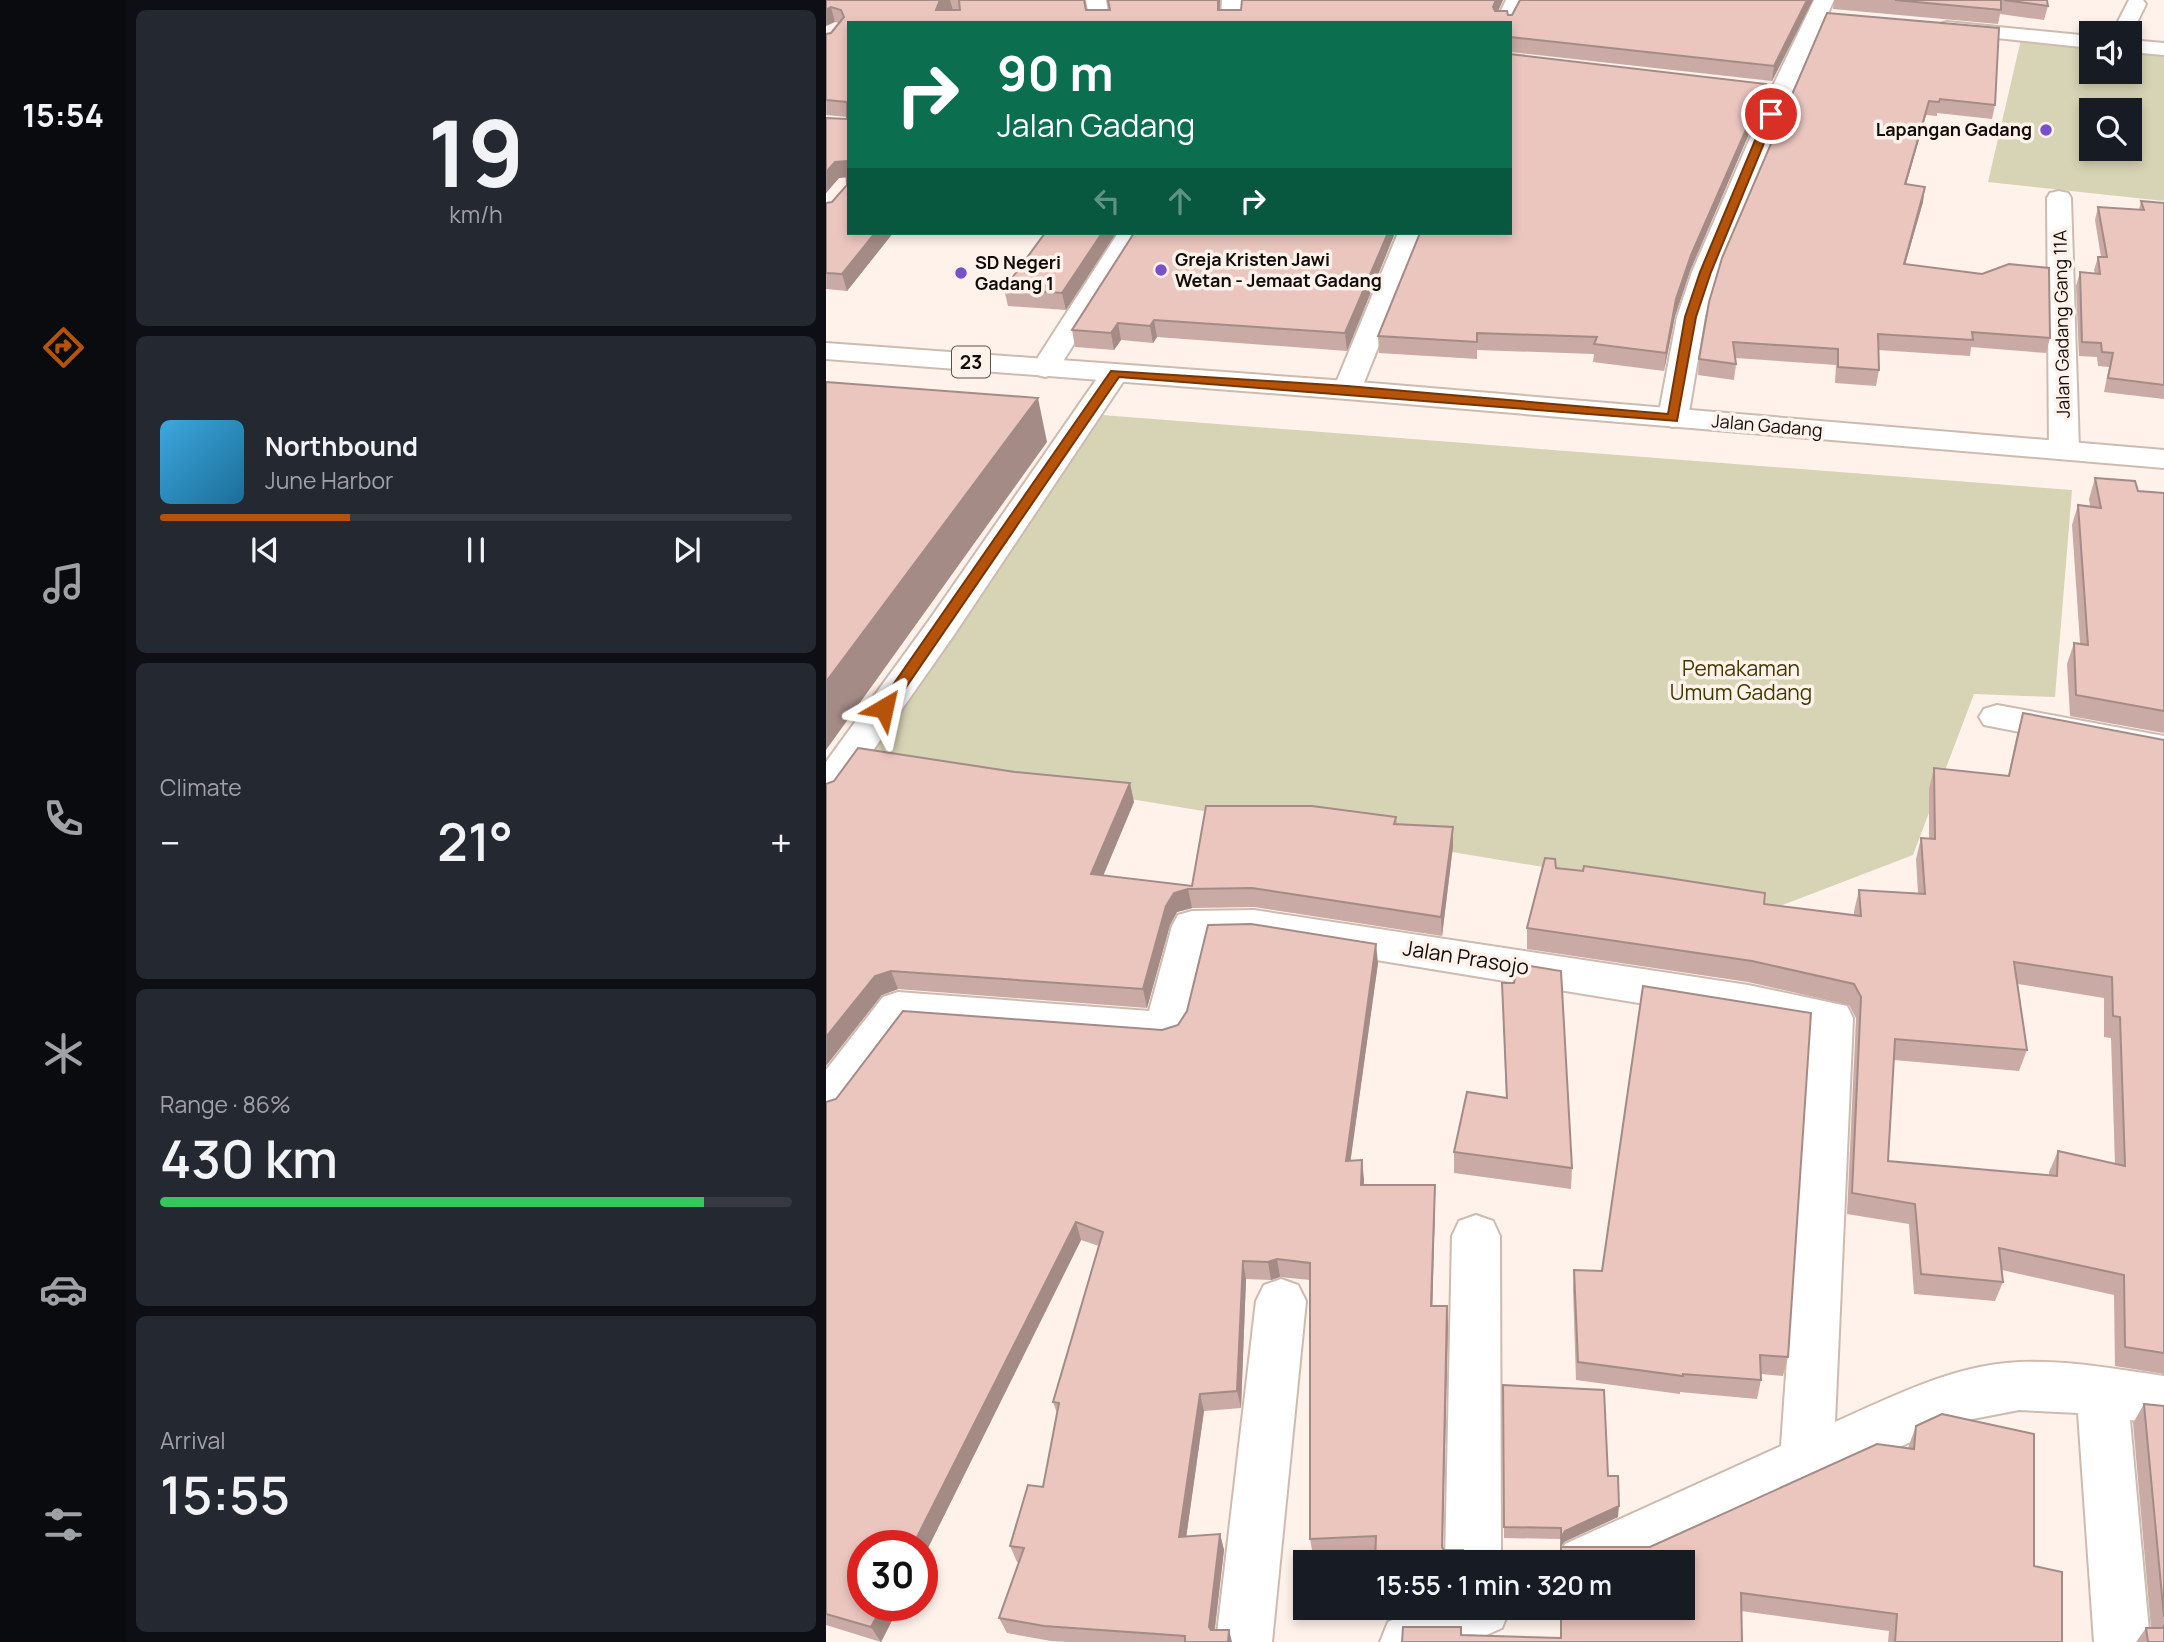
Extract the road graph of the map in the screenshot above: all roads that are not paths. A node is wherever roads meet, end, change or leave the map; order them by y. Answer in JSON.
{"nodes":[{"id":1,"x":1096,"y":0,"type":"edge"},
{"id":2,"x":1232,"y":0,"type":"edge"},
{"id":3,"x":1516,"y":0,"type":"edge"},
{"id":4,"x":2136,"y":4,"type":"dead end"},
{"id":5,"x":1820,"y":8,"type":"edge"},
{"id":6,"x":1843,"y":18,"type":"edge"},
{"id":7,"x":1100,"y":21,"type":"edge"},
{"id":8,"x":1231,"y":21,"type":"edge"},
{"id":9,"x":1506,"y":21,"type":"edge"},
{"id":10,"x":2128,"y":21,"type":"edge"},
{"id":11,"x":1925,"y":26,"type":"edge"},
{"id":12,"x":2079,"y":41,"type":"edge"},
{"id":13,"x":2142,"y":47,"type":"edge"},
{"id":14,"x":2164,"y":49,"type":"edge"},
{"id":15,"x":2059,"y":198,"type":"dead end"},
{"id":16,"x":1130,"y":235,"type":"edge"},
{"id":17,"x":1410,"y":235,"type":"edge"},
{"id":18,"x":826,"y":351,"type":"edge"},
{"id":19,"x":1045,"y":368,"type":"junction"},
{"id":20,"x":1115,"y":373,"type":"junction"},
{"id":21,"x":1347,"y":390,"type":"junction"},
{"id":22,"x":1673,"y":418,"type":"junction"},
{"id":23,"x":2064,"y":449,"type":"junction"},
{"id":24,"x":2164,"y":459,"type":"edge"},
{"id":25,"x":1997,"y":718,"type":"dead end"},
{"id":26,"x":2164,"y":748,"type":"edge"},
{"id":27,"x":826,"y":790,"type":"edge"},
{"id":28,"x":826,"y":1103,"type":"edge"},
{"id":29,"x":1476,"y":1237,"type":"dead end"},
{"id":30,"x":1281,"y":1301,"type":"dead end"},
{"id":31,"x":2102,"y":1391,"type":"junction"},
{"id":32,"x":2164,"y":1400,"type":"edge"},
{"id":33,"x":1807,"y":1460,"type":"junction"},
{"id":34,"x":1475,"y":1550,"type":"edge"},
{"id":35,"x":1612,"y":1550,"type":"edge"},
{"id":36,"x":1442,"y":1620,"type":"edge"},
{"id":37,"x":1244,"y":1642,"type":"edge"},
{"id":38,"x":1408,"y":1642,"type":"edge"},
{"id":39,"x":2122,"y":1642,"type":"edge"}],
"edges":[{"from":1,"to":7,"type":"main road"},
{"from":2,"to":8,"type":"main road"},
{"from":3,"to":9,"type":"main road"},
{"from":4,"to":10,"type":"main road"},
{"from":5,"to":6,"type":"main road"},
{"from":5,"to":22,"type":"main road"},
{"from":11,"to":12,"type":"main road"},
{"from":13,"to":14,"type":"main road"},
{"from":15,"to":23,"type":"main road","name":"Jalan Gadang Gang 11A"},
{"from":16,"to":19,"type":"main road"},
{"from":17,"to":21,"type":"main road"},
{"from":18,"to":19,"type":"main road","name":"Jalan Gadang","number":"23"},
{"from":19,"to":20,"type":"main road","name":"Jalan Gadang","number":"23"},
{"from":20,"to":21,"type":"main road","name":"Jalan Gadang","number":"23"},
{"from":20,"to":27,"type":"main road"},
{"from":21,"to":22,"type":"main road","name":"Jalan Gadang","number":"23"},
{"from":22,"to":23,"type":"main road","name":"Jalan Gadang","number":"23"},
{"from":23,"to":24,"type":"main road","name":"Jalan Gadang","number":"23"},
{"from":25,"to":26,"type":"main road"},
{"from":28,"to":33,"type":"main road","name":"Jalan Prasojo"},
{"from":29,"to":34,"type":"main road"},
{"from":30,"to":37,"type":"main road"},
{"from":31,"to":32,"type":"main road"},
{"from":31,"to":33,"type":"main road"},
{"from":31,"to":39,"type":"main road"},
{"from":33,"to":35,"type":"main road"},
{"from":36,"to":38,"type":"main road"}]}
